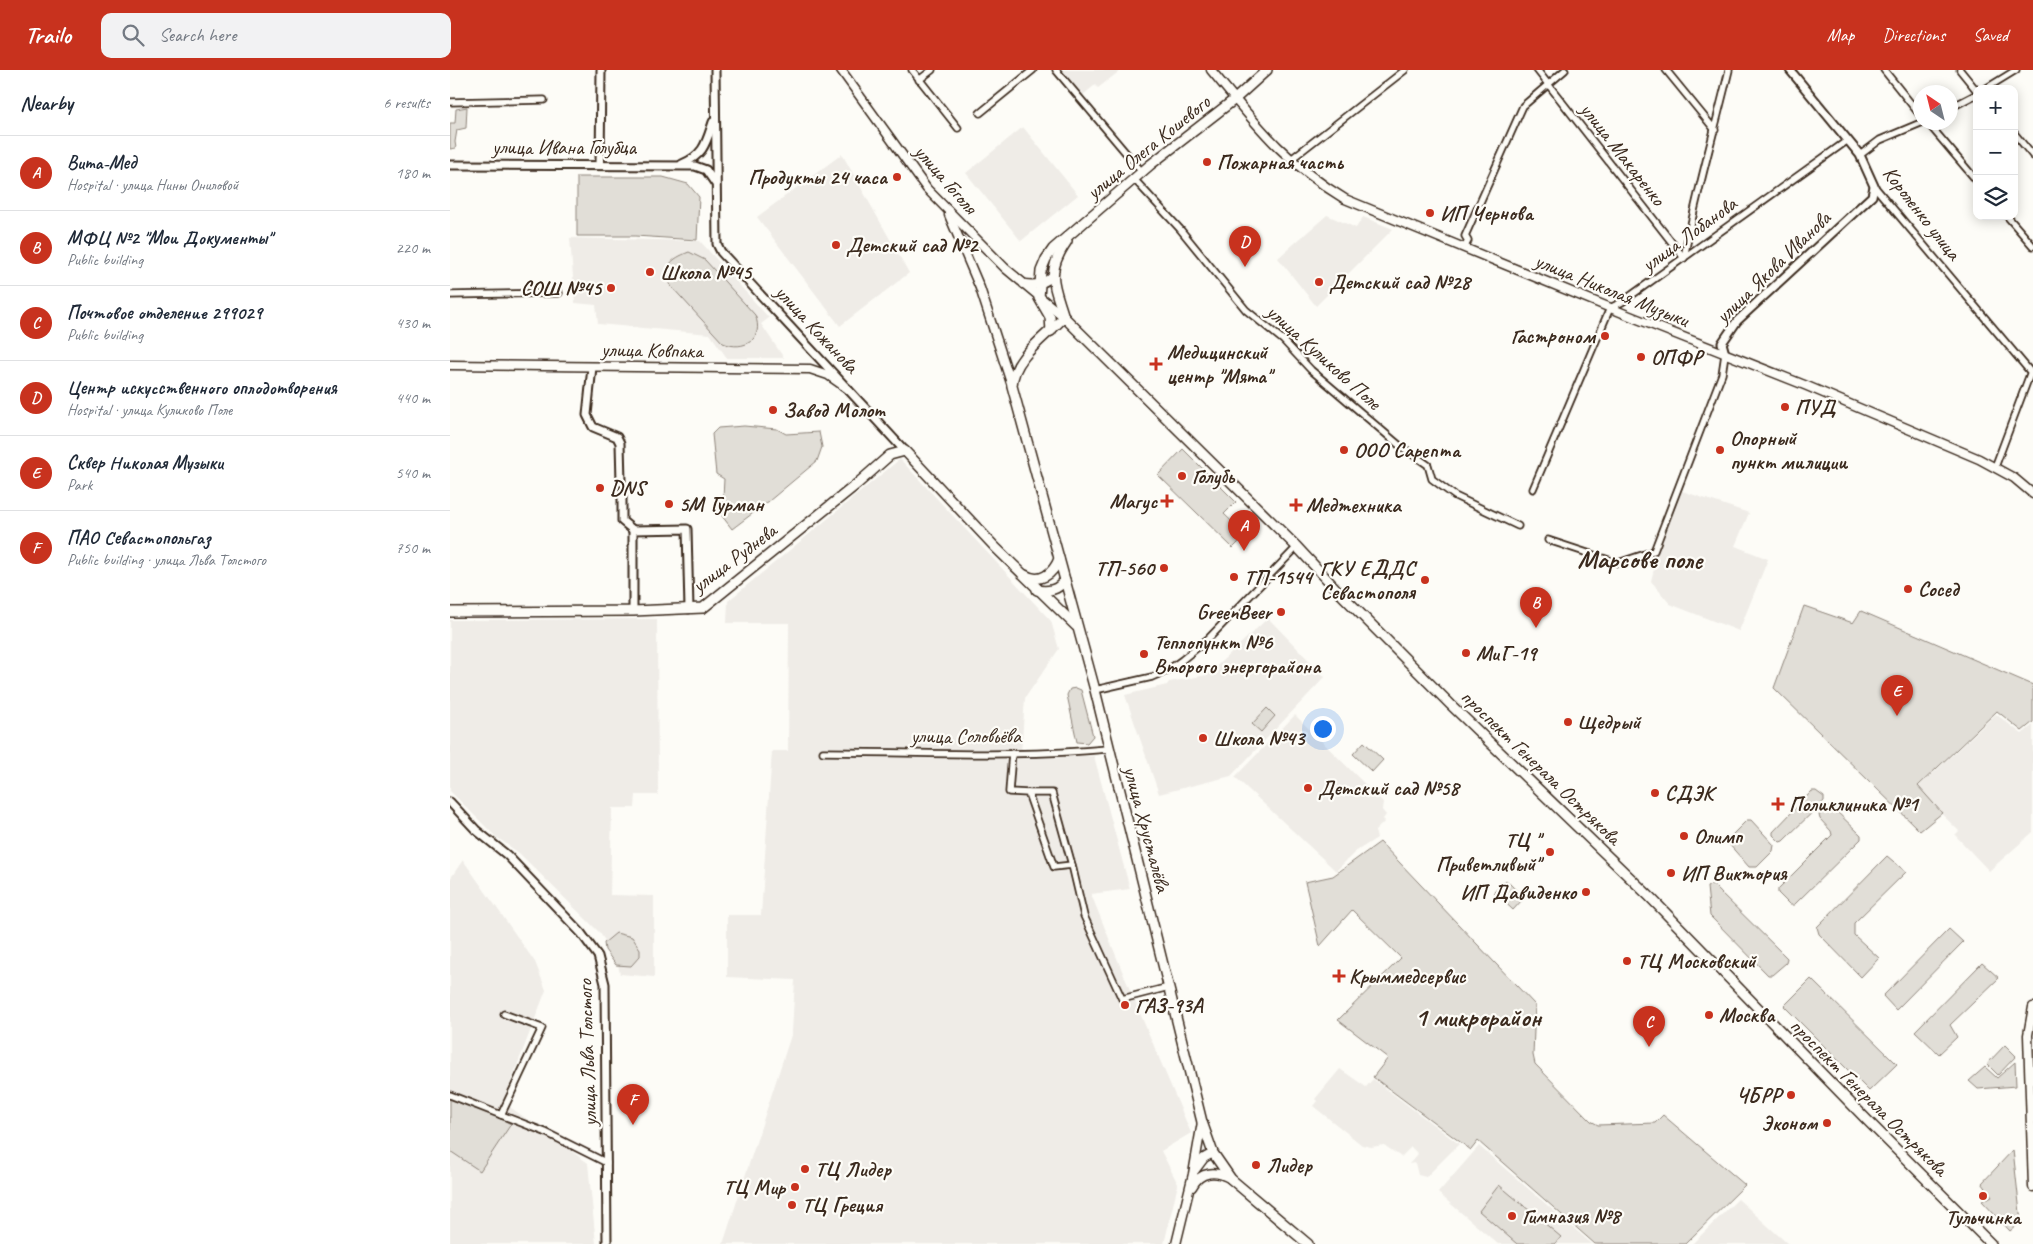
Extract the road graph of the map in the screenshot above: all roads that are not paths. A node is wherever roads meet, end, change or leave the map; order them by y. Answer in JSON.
{"nodes":[{"id":1,"x":601,"y":70,"type":"edge"},
{"id":2,"x":715,"y":70,"type":"edge"},
{"id":3,"x":841,"y":70,"type":"edge"},
{"id":4,"x":912,"y":70,"type":"edge"},
{"id":5,"x":932,"y":70,"type":"edge"},
{"id":6,"x":1033,"y":70,"type":"edge"},
{"id":7,"x":1056,"y":70,"type":"edge"},
{"id":8,"x":1211,"y":70,"type":"edge"},
{"id":9,"x":1267,"y":70,"type":"edge"},
{"id":10,"x":1405,"y":70,"type":"edge"},
{"id":11,"x":1537,"y":70,"type":"edge"},
{"id":12,"x":1565,"y":70,"type":"edge"},
{"id":13,"x":1666,"y":70,"type":"edge"},
{"id":14,"x":1729,"y":70,"type":"edge"},
{"id":15,"x":1790,"y":70,"type":"edge"},
{"id":16,"x":1884,"y":70,"type":"edge"},
{"id":17,"x":1960,"y":70,"type":"edge"},
{"id":18,"x":2016,"y":70,"type":"edge"},
{"id":19,"x":919,"y":80,"type":"junction"},
{"id":20,"x":1548,"y":84,"type":"junction"},
{"id":21,"x":1992,"y":85,"type":"edge"},
{"id":22,"x":1973,"y":87,"type":"edge"},
{"id":23,"x":1973,"y":94,"type":"edge"},
{"id":24,"x":1235,"y":99,"type":"junction"},
{"id":25,"x":544,"y":100,"type":"dead end"},
{"id":26,"x":450,"y":102,"type":"edge"},
{"id":27,"x":1958,"y":103,"type":"edge"},
{"id":28,"x":1913,"y":106,"type":"edge"},
{"id":29,"x":980,"y":113,"type":"dead end"},
{"id":30,"x":714,"y":117,"type":"junction"},
{"id":31,"x":1913,"y":127,"type":"edge"},
{"id":32,"x":958,"y":128,"type":"dead end"},
{"id":33,"x":1715,"y":130,"type":"junction"},
{"id":34,"x":1932,"y":130,"type":"edge"},
{"id":35,"x":2018,"y":138,"type":"edge"},
{"id":36,"x":1848,"y":140,"type":"junction"},
{"id":37,"x":1860,"y":155,"type":"junction"},
{"id":38,"x":2033,"y":156,"type":"edge"},
{"id":39,"x":1290,"y":160,"type":"junction"},
{"id":40,"x":600,"y":164,"type":"junction"},
{"id":41,"x":450,"y":165,"type":"edge"},
{"id":42,"x":678,"y":166,"type":"junction"},
{"id":43,"x":1142,"y":172,"type":"junction"},
{"id":44,"x":1973,"y":176,"type":"edge"},
{"id":45,"x":1134,"y":180,"type":"junction"},
{"id":46,"x":716,"y":186,"type":"junction"},
{"id":47,"x":1874,"y":186,"type":"junction"},
{"id":48,"x":942,"y":205,"type":"junction"},
{"id":49,"x":2010,"y":220,"type":"edge"},
{"id":50,"x":1074,"y":231,"type":"junction"},
{"id":51,"x":2033,"y":246,"type":"edge"},
{"id":52,"x":1464,"y":248,"type":"junction"},
{"id":53,"x":1684,"y":258,"type":"junction"},
{"id":54,"x":1052,"y":276,"type":"junction"},
{"id":55,"x":1024,"y":284,"type":"junction"},
{"id":56,"x":1041,"y":284,"type":"junction"},
{"id":57,"x":559,"y":293,"type":"dead end"},
{"id":58,"x":450,"y":296,"type":"edge"},
{"id":59,"x":1039,"y":298,"type":"junction"},
{"id":60,"x":1610,"y":308,"type":"junction"},
{"id":61,"x":1064,"y":317,"type":"junction"},
{"id":62,"x":1051,"y":331,"type":"junction"},
{"id":63,"x":1725,"y":354,"type":"junction"},
{"id":64,"x":450,"y":366,"type":"edge"},
{"id":65,"x":592,"y":367,"type":"junction"},
{"id":66,"x":2032,"y":375,"type":"edge"},
{"id":67,"x":1012,"y":386,"type":"junction"},
{"id":68,"x":848,"y":389,"type":"junction"},
{"id":69,"x":896,"y":442,"type":"junction"},
{"id":70,"x":904,"y":451,"type":"junction"},
{"id":71,"x":890,"y":455,"type":"junction"},
{"id":72,"x":1995,"y":467,"type":"junction"},
{"id":73,"x":621,"y":482,"type":"dead end"},
{"id":74,"x":1533,"y":489,"type":"dead end"},
{"id":75,"x":2032,"y":491,"type":"edge"},
{"id":76,"x":622,"y":492,"type":"dead end"},
{"id":77,"x":1518,"y":526,"type":"dead end"},
{"id":78,"x":633,"y":530,"type":"junction"},
{"id":79,"x":1548,"y":540,"type":"dead end"},
{"id":80,"x":1297,"y":547,"type":"junction"},
{"id":81,"x":1059,"y":559,"type":"junction"},
{"id":82,"x":1020,"y":573,"type":"junction"},
{"id":83,"x":1065,"y":580,"type":"junction"},
{"id":84,"x":1037,"y":590,"type":"junction"},
{"id":85,"x":689,"y":609,"type":"junction"},
{"id":86,"x":633,"y":611,"type":"junction"},
{"id":87,"x":450,"y":612,"type":"edge"},
{"id":88,"x":1076,"y":627,"type":"junction"},
{"id":89,"x":1094,"y":690,"type":"junction"},
{"id":90,"x":1108,"y":749,"type":"junction"},
{"id":91,"x":823,"y":752,"type":"dead end"},
{"id":92,"x":1012,"y":753,"type":"junction"},
{"id":93,"x":1028,"y":793,"type":"junction"},
{"id":94,"x":450,"y":802,"type":"edge"},
{"id":95,"x":1072,"y":866,"type":"junction"},
{"id":96,"x":1169,"y":987,"type":"junction"},
{"id":97,"x":2033,"y":1007,"type":"edge"},
{"id":98,"x":504,"y":1014,"type":"dead end"},
{"id":99,"x":450,"y":1095,"type":"edge"},
{"id":100,"x":501,"y":1115,"type":"junction"},
{"id":101,"x":1202,"y":1122,"type":"junction"},
{"id":102,"x":1212,"y":1153,"type":"junction"},
{"id":103,"x":607,"y":1163,"type":"junction"},
{"id":104,"x":1193,"y":1174,"type":"junction"},
{"id":105,"x":1231,"y":1179,"type":"junction"},
{"id":106,"x":2033,"y":1187,"type":"edge"},
{"id":107,"x":1188,"y":1195,"type":"junction"},
{"id":108,"x":608,"y":1244,"type":"edge"},
{"id":109,"x":1176,"y":1244,"type":"edge"},
{"id":110,"x":1308,"y":1244,"type":"edge"},
{"id":111,"x":1991,"y":1244,"type":"edge"}],
"edges":[{"from":1,"to":40,"type":"street"},
{"from":2,"to":30,"type":"street","name":"улица Кожанова"},
{"from":3,"to":48,"type":"main road","name":"улица Гоголя"},
{"from":4,"to":19,"type":"street"},
{"from":5,"to":19,"type":"street"},
{"from":6,"to":29,"type":"street"},
{"from":7,"to":43,"type":"street"},
{"from":8,"to":24,"type":"main road","name":"улица Николая Музыки"},
{"from":9,"to":24,"type":"main road","name":"улица Олега Кошевого"},
{"from":10,"to":39,"type":"street"},
{"from":11,"to":20,"type":"street","name":"улица Макаренко"},
{"from":12,"to":20,"type":"street"},
{"from":13,"to":33,"type":"street"},
{"from":14,"to":33,"type":"street"},
{"from":15,"to":36,"type":"street","name":"Короленко улица"},
{"from":16,"to":28,"type":"street"},
{"from":17,"to":22,"type":"street"},
{"from":18,"to":21,"type":"street"},
{"from":19,"to":32,"type":"street"},
{"from":20,"to":52,"type":"street"},
{"from":20,"to":53,"type":"street","name":"улица Макаренко"},
{"from":23,"to":27,"type":"street"},
{"from":24,"to":39,"type":"main road","name":"улица Николая Музыки"},
{"from":24,"to":43,"type":"main road","name":"улица Олега Кошевого"},
{"from":25,"to":26,"type":"street"},
{"from":30,"to":42,"type":"street"},
{"from":30,"to":46,"type":"street","name":"улица Кожанова"},
{"from":31,"to":37,"type":"street"},
{"from":33,"to":53,"type":"street"},
{"from":34,"to":44,"type":"street"},
{"from":35,"to":38,"type":"street"},
{"from":36,"to":37,"type":"street","name":"Короленко улица"},
{"from":36,"to":53,"type":"street","name":"улица Лобанова"},
{"from":37,"to":47,"type":"street","name":"Короленко улица"},
{"from":39,"to":52,"type":"main road","name":"улица Николая Музыки"},
{"from":40,"to":41,"type":"street","name":"улица Ивана Голубца"},
{"from":40,"to":42,"type":"street","name":"улица Ивана Голубца"},
{"from":42,"to":46,"type":"street","name":"улица Ивана Голубца"},
{"from":43,"to":45,"type":"main road","name":"улица Олега Кошевого"},
{"from":45,"to":50,"type":"main road","name":"улица Олега Кошевого"},
{"from":45,"to":77,"type":"street","name":"улица Куликово Поле"},
{"from":46,"to":68,"type":"street","name":"улица Кожанова"},
{"from":47,"to":63,"type":"street","name":"улица Якова Иванова"},
{"from":47,"to":66,"type":"street","name":"Короленко улица"},
{"from":48,"to":55,"type":"main road","name":"улица Гоголя"},
{"from":48,"to":67,"type":"main road","name":"улица Хрусталёва"},
{"from":49,"to":51,"type":"street"},
{"from":50,"to":54,"type":"main road","name":"улица Олега Кошевого"},
{"from":50,"to":56,"type":"main road","name":"улица Олега Кошевого"},
{"from":52,"to":60,"type":"main road","name":"улица Николая Музыки"},
{"from":53,"to":60,"type":"street","name":"улица Лобанова"},
{"from":54,"to":56,"type":"main road"},
{"from":54,"to":61,"type":"main road"},
{"from":55,"to":56,"type":"main road"},
{"from":55,"to":59,"type":"main road","name":"улица Гоголя"},
{"from":56,"to":59,"type":"main road","name":"улица Олега Кошевого"},
{"from":57,"to":58,"type":"street"},
{"from":59,"to":61,"type":"main road","name":"улица Гоголя"},
{"from":59,"to":62,"type":"main road"},
{"from":60,"to":63,"type":"main road","name":"улица Николая Музыки"},
{"from":60,"to":74,"type":"street"},
{"from":61,"to":62,"type":"main road"},
{"from":61,"to":80,"type":"main road","name":"проспект Генерала Острякова"},
{"from":62,"to":67,"type":"main road"},
{"from":63,"to":72,"type":"main road","name":"улица Николая Музыки"},
{"from":63,"to":79,"type":"street","name":"улица Якова Иванова"},
{"from":64,"to":65,"type":"main road","name":"улица Ковпака"},
{"from":65,"to":68,"type":"main road","name":"улица Ковпака"},
{"from":65,"to":73,"type":"street"},
{"from":66,"to":72,"type":"street","name":"Короленко улица"},
{"from":67,"to":81,"type":"main road","name":"улица Хрусталёва"},
{"from":68,"to":69,"type":"street","name":"улица Кожанова"},
{"from":69,"to":70,"type":"street","name":"улица Кожанова"},
{"from":69,"to":71,"type":"street","name":"улица Руднева"},
{"from":70,"to":71,"type":"main road","name":"улица Руднева"},
{"from":70,"to":82,"type":"main road","name":"улица Кожанова"},
{"from":71,"to":85,"type":"main road","name":"улица Руднева"},
{"from":72,"to":75,"type":"main road","name":"улица Николая Музыки"},
{"from":76,"to":78,"type":"street"},
{"from":78,"to":85,"type":"street"},
{"from":78,"to":86,"type":"street"},
{"from":80,"to":89,"type":"street"},
{"from":80,"to":111,"type":"main road","name":"проспект Генерала Острякова"},
{"from":81,"to":82,"type":"main road"},
{"from":81,"to":83,"type":"main road","name":"улица Хрусталёва"},
{"from":82,"to":84,"type":"main road","name":"улица Кожанова"},
{"from":83,"to":84,"type":"main road"},
{"from":83,"to":88,"type":"main road","name":"улица Хрусталёва"},
{"from":84,"to":88,"type":"main road","name":"улица Кожанова"},
{"from":85,"to":86,"type":"main road","name":"улица Руднева"},
{"from":86,"to":87,"type":"main road","name":"улица Руднева"},
{"from":88,"to":89,"type":"main road","name":"улица Хрусталёва"},
{"from":89,"to":90,"type":"main road","name":"улица Хрусталёва"},
{"from":90,"to":92,"type":"street","name":"улица Соловьёва"},
{"from":90,"to":96,"type":"main road","name":"улица Хрусталёва"},
{"from":91,"to":92,"type":"street","name":"улица Соловьёва"},
{"from":92,"to":93,"type":"street"},
{"from":93,"to":95,"type":"street"},
{"from":93,"to":95,"type":"street"},
{"from":94,"to":103,"type":"street","name":"улица Льва Толстого"},
{"from":95,"to":96,"type":"street"},
{"from":96,"to":101,"type":"main road","name":"улица Хрусталёва"},
{"from":97,"to":106,"type":"main road"},
{"from":98,"to":100,"type":"street"},
{"from":99,"to":100,"type":"street"},
{"from":100,"to":103,"type":"street"},
{"from":101,"to":102,"type":"main road","name":"улица Хрусталёва"},
{"from":101,"to":104,"type":"main road"},
{"from":102,"to":104,"type":"main road"},
{"from":102,"to":105,"type":"main road","name":"улица Хрусталёва"},
{"from":103,"to":108,"type":"street","name":"улица Льва Толстого"},
{"from":104,"to":107,"type":"main road"},
{"from":105,"to":107,"type":"main road"},
{"from":105,"to":110,"type":"main road","name":"улица Хрусталёва"},
{"from":107,"to":109,"type":"main road"}]}
